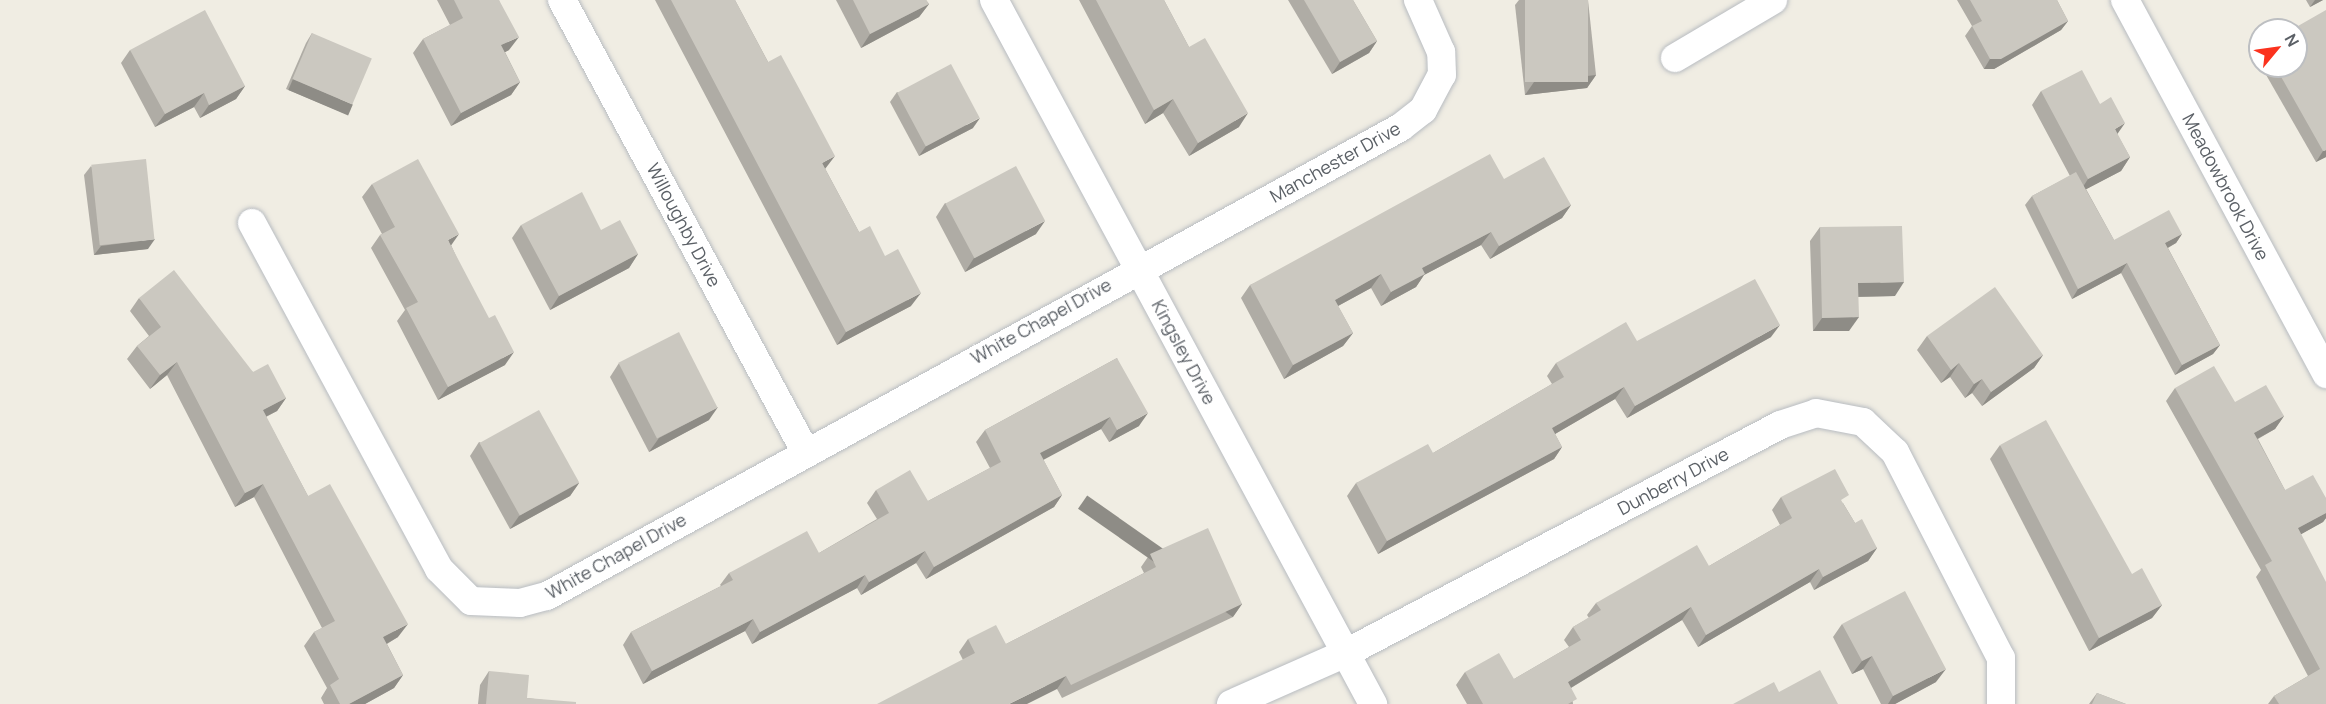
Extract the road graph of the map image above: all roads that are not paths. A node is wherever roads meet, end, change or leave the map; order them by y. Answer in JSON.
{"nodes":[{"id":1,"x":562,"y":0,"type":"edge"},
{"id":2,"x":994,"y":0,"type":"edge"},
{"id":3,"x":1418,"y":0,"type":"edge"},
{"id":4,"x":1773,"y":0,"type":"edge"},
{"id":5,"x":2125,"y":0,"type":"edge"},
{"id":6,"x":1675,"y":58,"type":"dead end"},
{"id":7,"x":252,"y":223,"type":"dead end"},
{"id":8,"x":1138,"y":268,"type":"junction"},
{"id":9,"x":2326,"y":374,"type":"edge"},
{"id":10,"x":805,"y":451,"type":"junction"},
{"id":11,"x":1346,"y":653,"type":"junction"},
{"id":12,"x":1230,"y":704,"type":"edge"},
{"id":13,"x":1373,"y":704,"type":"edge"},
{"id":14,"x":2001,"y":704,"type":"edge"}],
"edges":[{"from":1,"to":10,"type":"street","name":"Willoughby Drive"},
{"from":2,"to":8,"type":"street","name":"Kingsley Drive"},
{"from":3,"to":8,"type":"street","name":"Manchester Drive"},
{"from":4,"to":6,"type":"street"},
{"from":5,"to":9,"type":"street","name":"Meadowbrook Drive"},
{"from":7,"to":10,"type":"street","name":"White Chapel Drive"},
{"from":8,"to":10,"type":"street","name":"White Chapel Drive"},
{"from":8,"to":11,"type":"street","name":"Kingsley Drive"},
{"from":11,"to":12,"type":"street"},
{"from":11,"to":13,"type":"street","name":"Kingsley Drive"},
{"from":11,"to":14,"type":"street","name":"Dunberry Drive"}]}
